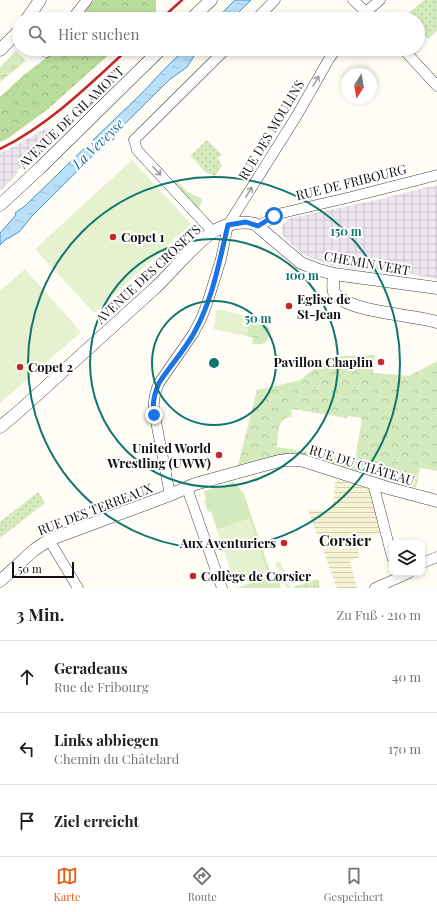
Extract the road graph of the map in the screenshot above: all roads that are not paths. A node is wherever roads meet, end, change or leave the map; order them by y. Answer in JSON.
{"nodes":[{"id":1,"x":40,"y":0,"type":"edge"},
{"id":2,"x":87,"y":0,"type":"edge"},
{"id":3,"x":210,"y":0,"type":"edge"},
{"id":4,"x":275,"y":0,"type":"edge"},
{"id":5,"x":353,"y":0,"type":"edge"},
{"id":6,"x":380,"y":0,"type":"edge"},
{"id":7,"x":32,"y":12,"type":"edge"},
{"id":8,"x":78,"y":12,"type":"edge"},
{"id":9,"x":198,"y":12,"type":"edge"},
{"id":10,"x":263,"y":12,"type":"edge"},
{"id":11,"x":362,"y":12,"type":"edge"},
{"id":12,"x":367,"y":12,"type":"edge"},
{"id":13,"x":12,"y":38,"type":"edge"},
{"id":14,"x":0,"y":50,"type":"edge"},
{"id":15,"x":154,"y":56,"type":"edge"},
{"id":16,"x":219,"y":56,"type":"edge"},
{"id":17,"x":332,"y":56,"type":"edge"},
{"id":18,"x":409,"y":56,"type":"edge"},
{"id":19,"x":437,"y":86,"type":"edge"},
{"id":20,"x":437,"y":175,"type":"edge"},
{"id":21,"x":0,"y":204,"type":"edge"},
{"id":22,"x":228,"y":225,"type":"junction"},
{"id":23,"x":258,"y":226,"type":"junction"},
{"id":24,"x":213,"y":232,"type":"junction"},
{"id":25,"x":334,"y":274,"type":"junction"},
{"id":26,"x":437,"y":288,"type":"edge"},
{"id":27,"x":437,"y":322,"type":"edge"},
{"id":28,"x":0,"y":427,"type":"edge"},
{"id":29,"x":373,"y":483,"type":"junction"},
{"id":30,"x":187,"y":488,"type":"junction"},
{"id":31,"x":170,"y":495,"type":"junction"},
{"id":32,"x":437,"y":501,"type":"edge"},
{"id":33,"x":49,"y":540,"type":"junction"},
{"id":34,"x":389,"y":545,"type":"edge"},
{"id":35,"x":437,"y":557,"type":"edge"},
{"id":36,"x":425,"y":562,"type":"edge"},
{"id":37,"x":400,"y":576,"type":"edge"},
{"id":38,"x":0,"y":581,"type":"edge"},
{"id":39,"x":78,"y":588,"type":"edge"},
{"id":40,"x":222,"y":588,"type":"edge"},
{"id":41,"x":375,"y":588,"type":"edge"}],
"edges":[{"from":1,"to":7,"type":"street"},
{"from":2,"to":8,"type":"street"},
{"from":3,"to":9,"type":"street"},
{"from":4,"to":10,"type":"street"},
{"from":5,"to":11,"type":"street"},
{"from":6,"to":12,"type":"street"},
{"from":13,"to":14,"type":"street"},
{"from":15,"to":21,"type":"street","name":"AVENUE DE GILAMONT"},
{"from":16,"to":24,"type":"street","one_way":true},
{"from":22,"to":17,"type":"street","name":"RUE DES MOULINS","one_way":true},
{"from":18,"to":19,"type":"street"},
{"from":20,"to":23,"type":"street","name":"RUE DE FRIBOURG"},
{"from":22,"to":23,"type":"street"},
{"from":22,"to":24,"type":"street","name":"AVENUE DES CROSETS"},
{"from":22,"to":31,"type":"street"},
{"from":23,"to":25,"type":"street","name":"CHEMIN VERT"},
{"from":24,"to":28,"type":"street","name":"AVENUE DES CROSETS"},
{"from":25,"to":26,"type":"street","name":"CHEMIN VERT"},
{"from":25,"to":27,"type":"street"},
{"from":29,"to":30,"type":"street","name":"RUE DU CHÂTEAU"},
{"from":29,"to":32,"type":"street","name":"RUE DU CHÂTEAU"},
{"from":29,"to":34,"type":"street"},
{"from":30,"to":31,"type":"street","name":"RUE DES TERREAUX"},
{"from":30,"to":40,"type":"street"},
{"from":31,"to":33,"type":"street","name":"RUE DES TERREAUX"},
{"from":33,"to":38,"type":"street","name":"RUE DES TERREAUX"},
{"from":33,"to":39,"type":"street"},
{"from":35,"to":36,"type":"street"},
{"from":37,"to":41,"type":"street"}]}
